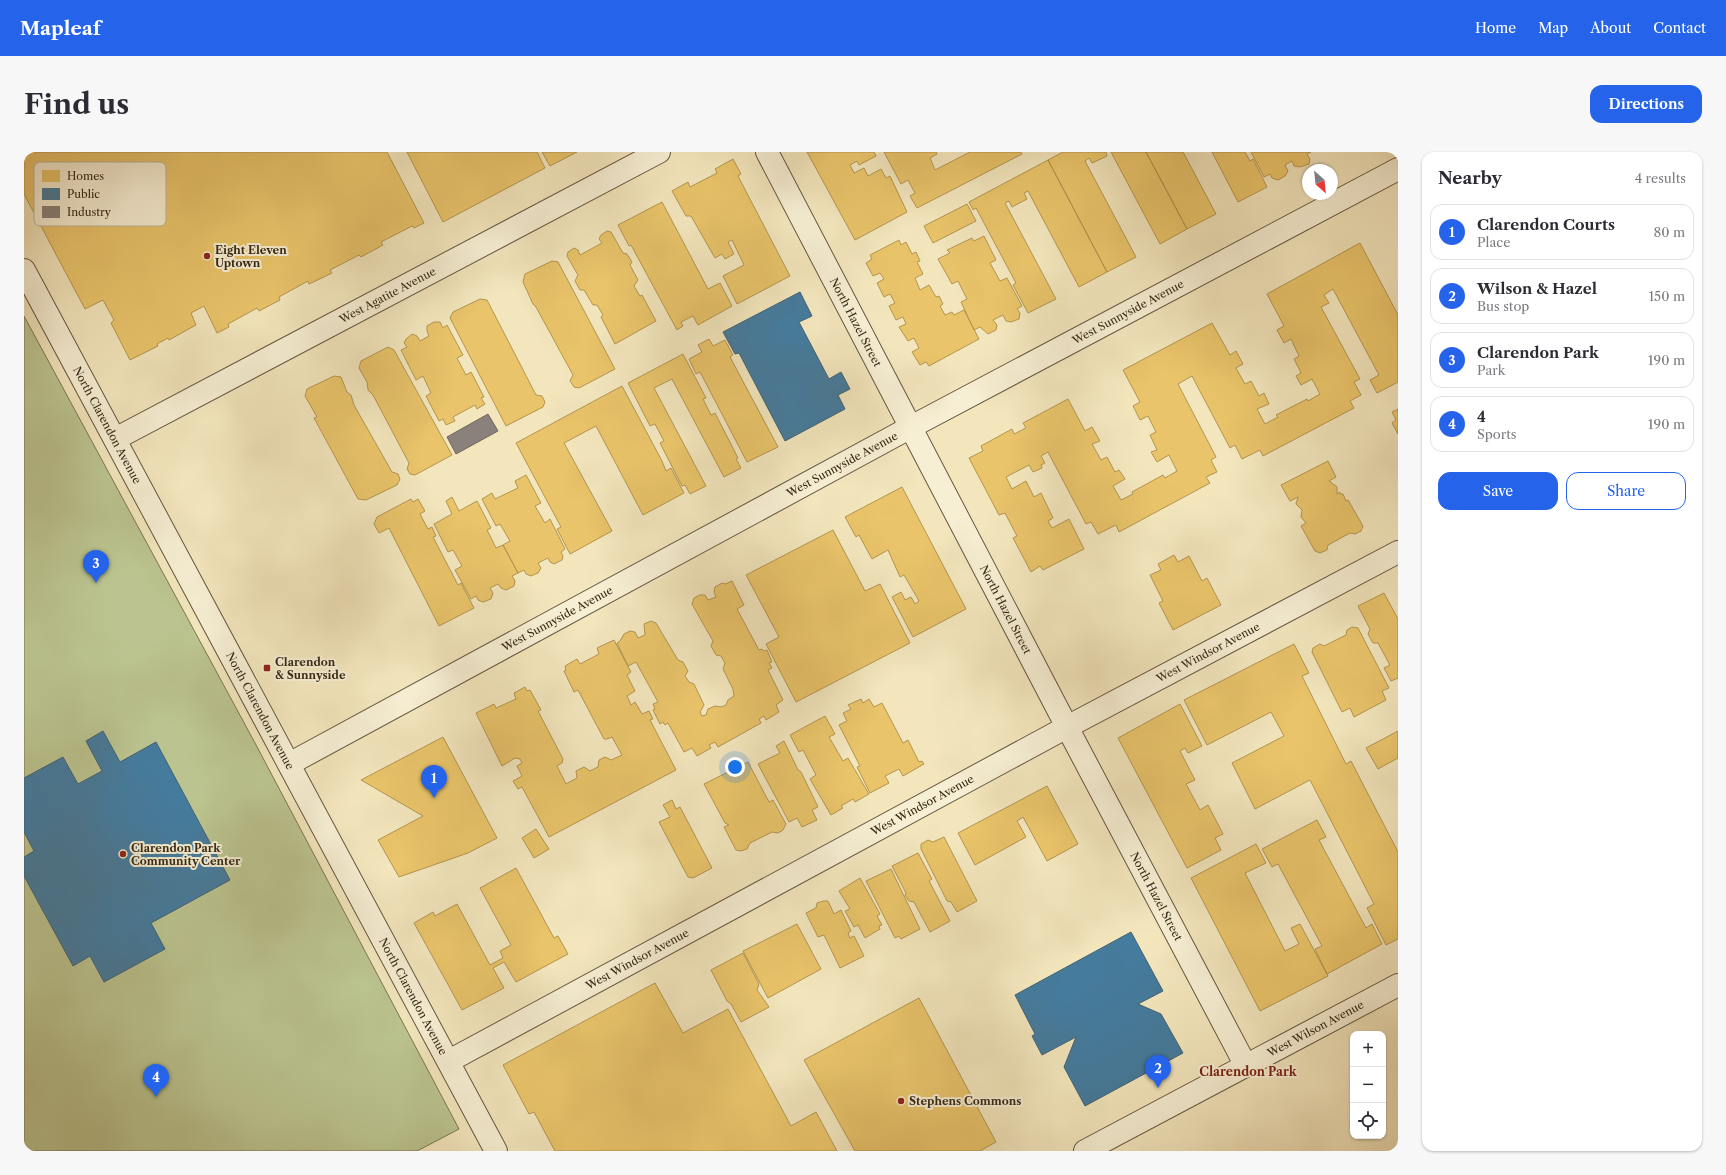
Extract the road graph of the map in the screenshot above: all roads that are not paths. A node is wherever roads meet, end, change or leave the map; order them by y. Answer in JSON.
{"nodes":[{"id":1,"x":659,"y":152,"type":"edge"},
{"id":2,"x":768,"y":152,"type":"edge"},
{"id":3,"x":1398,"y":168,"type":"edge"},
{"id":4,"x":24,"y":270,"type":"edge"},
{"id":5,"x":911,"y":427,"type":"junction"},
{"id":6,"x":115,"y":439,"type":"junction"},
{"id":7,"x":1398,"y":552,"type":"edge"},
{"id":8,"x":1068,"y":727,"type":"junction"},
{"id":9,"x":289,"y":764,"type":"junction"},
{"id":10,"x":1398,"y":985,"type":"edge"},
{"id":11,"x":448,"y":1061,"type":"junction"},
{"id":12,"x":1246,"y":1066,"type":"junction"},
{"id":13,"x":496,"y":1151,"type":"edge"},
{"id":14,"x":1085,"y":1151,"type":"edge"}],
"edges":[{"from":1,"to":6,"type":"street","name":"West Agatite Avenue"},
{"from":2,"to":5,"type":"street","name":"North Hazel Street"},
{"from":3,"to":5,"type":"street","name":"West Sunnyside Avenue"},
{"from":4,"to":6,"type":"street","name":"North Clarendon Avenue"},
{"from":5,"to":8,"type":"street","name":"North Hazel Street"},
{"from":5,"to":9,"type":"street","name":"West Sunnyside Avenue"},
{"from":6,"to":9,"type":"street","name":"North Clarendon Avenue"},
{"from":7,"to":8,"type":"street","name":"West Windsor Avenue"},
{"from":8,"to":11,"type":"street","name":"West Windsor Avenue"},
{"from":8,"to":12,"type":"street","name":"North Hazel Street"},
{"from":9,"to":11,"type":"street","name":"North Clarendon Avenue"},
{"from":10,"to":12,"type":"street","name":"West Wilson Avenue"},
{"from":11,"to":13,"type":"street","name":"North Clarendon Avenue"},
{"from":12,"to":14,"type":"street","name":"West Wilson Avenue"}]}
